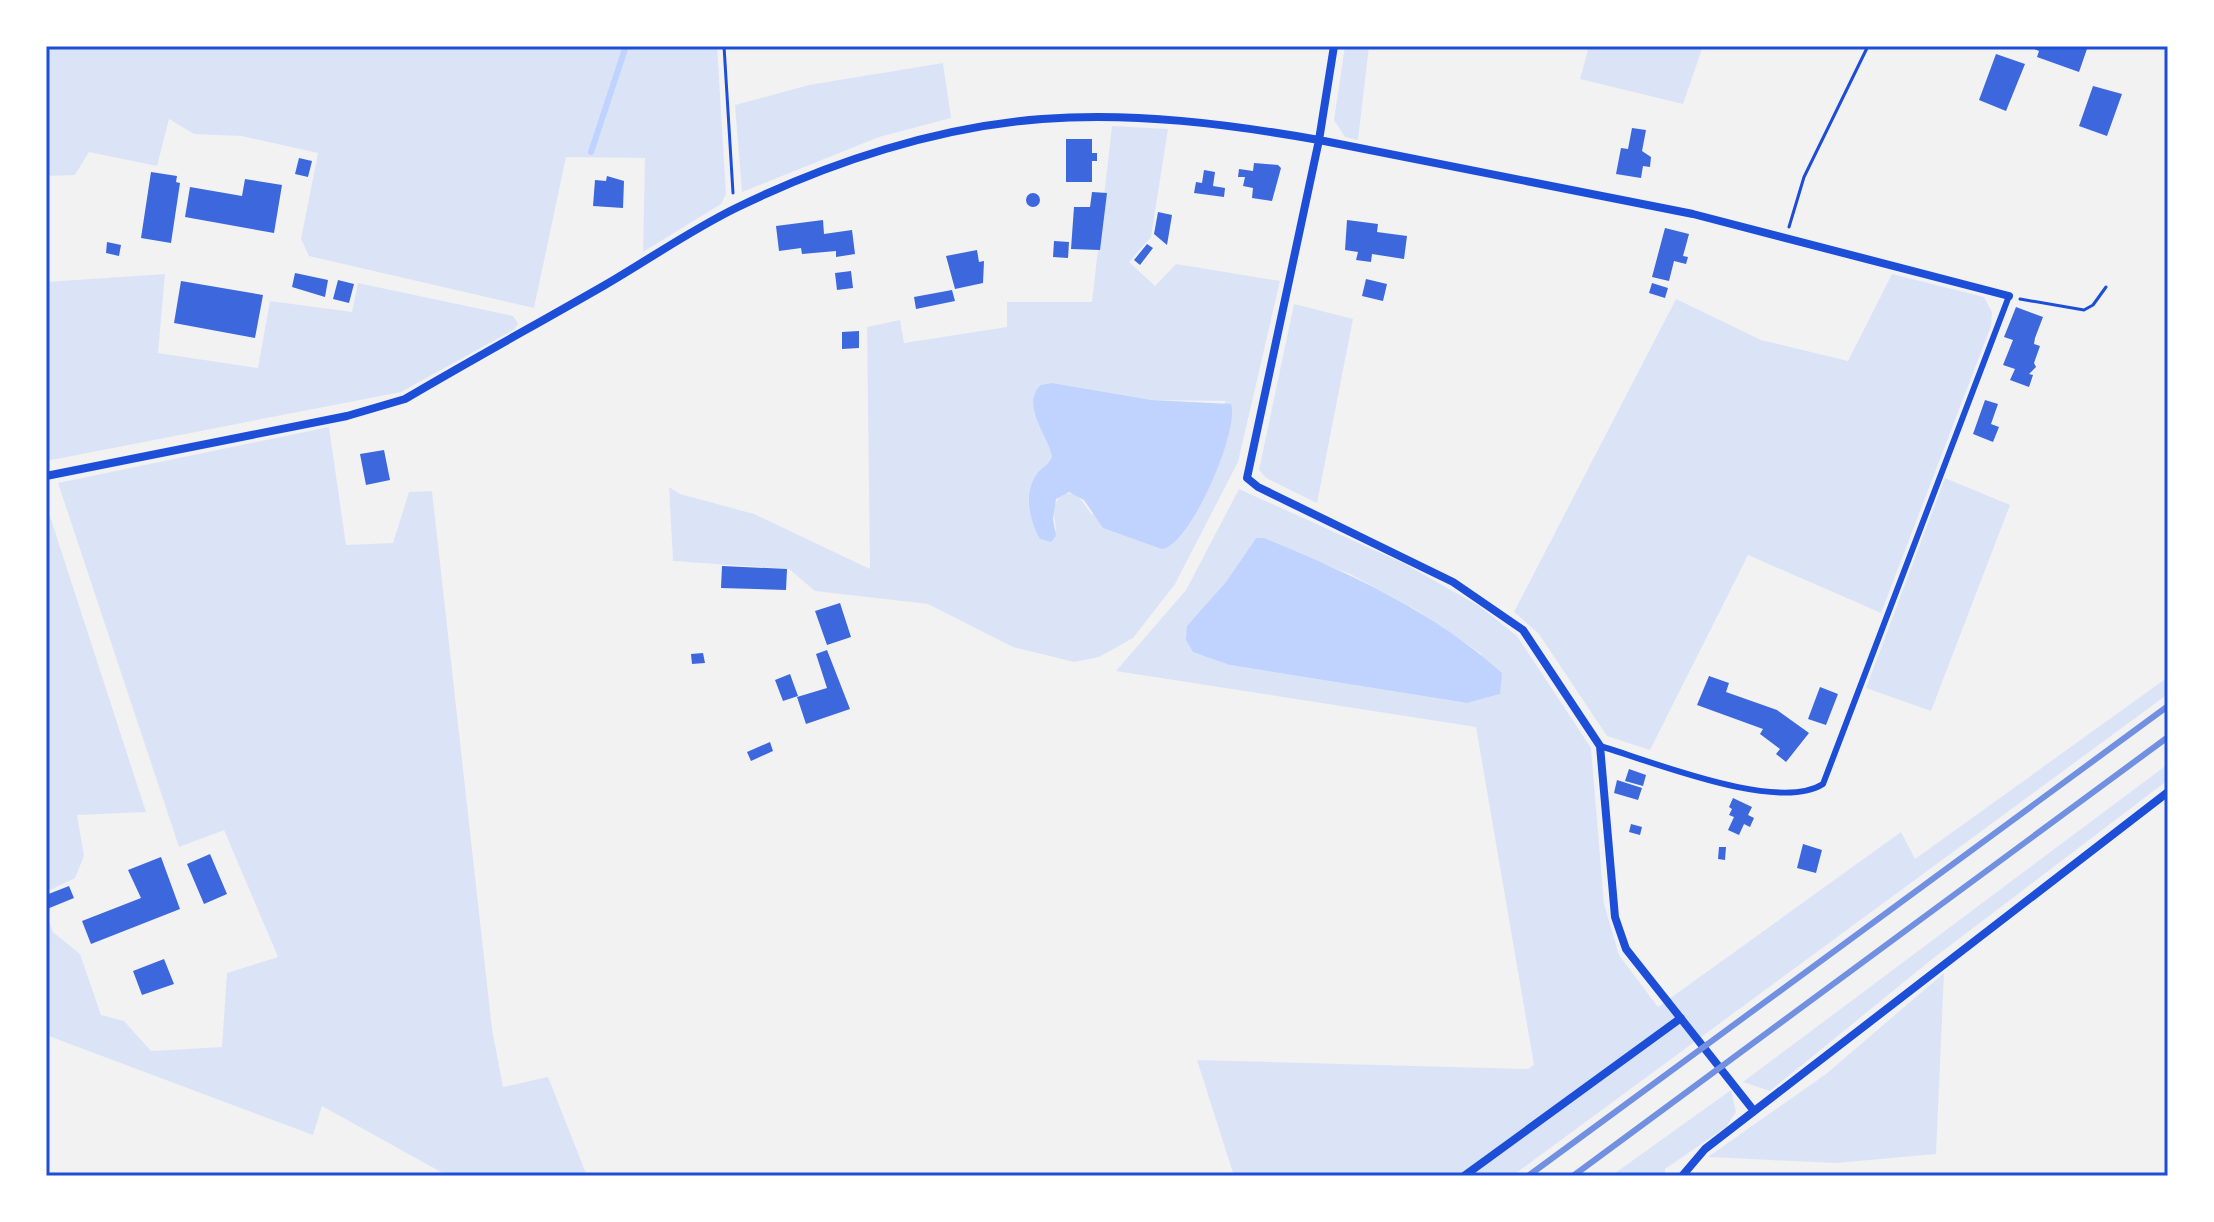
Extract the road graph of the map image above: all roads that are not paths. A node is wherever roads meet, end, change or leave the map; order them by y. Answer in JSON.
{"nodes":[{"id":1,"x":1334,"y":46,"type":"edge"},
{"id":2,"x":1319,"y":140,"type":"junction"},
{"id":3,"x":2009,"y":296,"type":"joint"},
{"id":4,"x":46,"y":476,"type":"edge"},
{"id":5,"x":1600,"y":746,"type":"junction"},
{"id":6,"x":2168,"y":792,"type":"edge"},
{"id":7,"x":1681,"y":1018,"type":"junction"},
{"id":8,"x":1754,"y":1111,"type":"junction"},
{"id":9,"x":1464,"y":1176,"type":"edge"},
{"id":10,"x":1682,"y":1176,"type":"edge"}],
"edges":[{"from":1,"to":2,"type":"street"},
{"from":2,"to":3,"type":"street"},
{"from":2,"to":4,"type":"street"},
{"from":2,"to":5,"type":"street"},
{"from":3,"to":5,"type":"lane"},
{"from":5,"to":7,"type":"street"},
{"from":6,"to":8,"type":"street"},
{"from":7,"to":8,"type":"street"},
{"from":7,"to":9,"type":"street"},
{"from":8,"to":10,"type":"street"}]}
